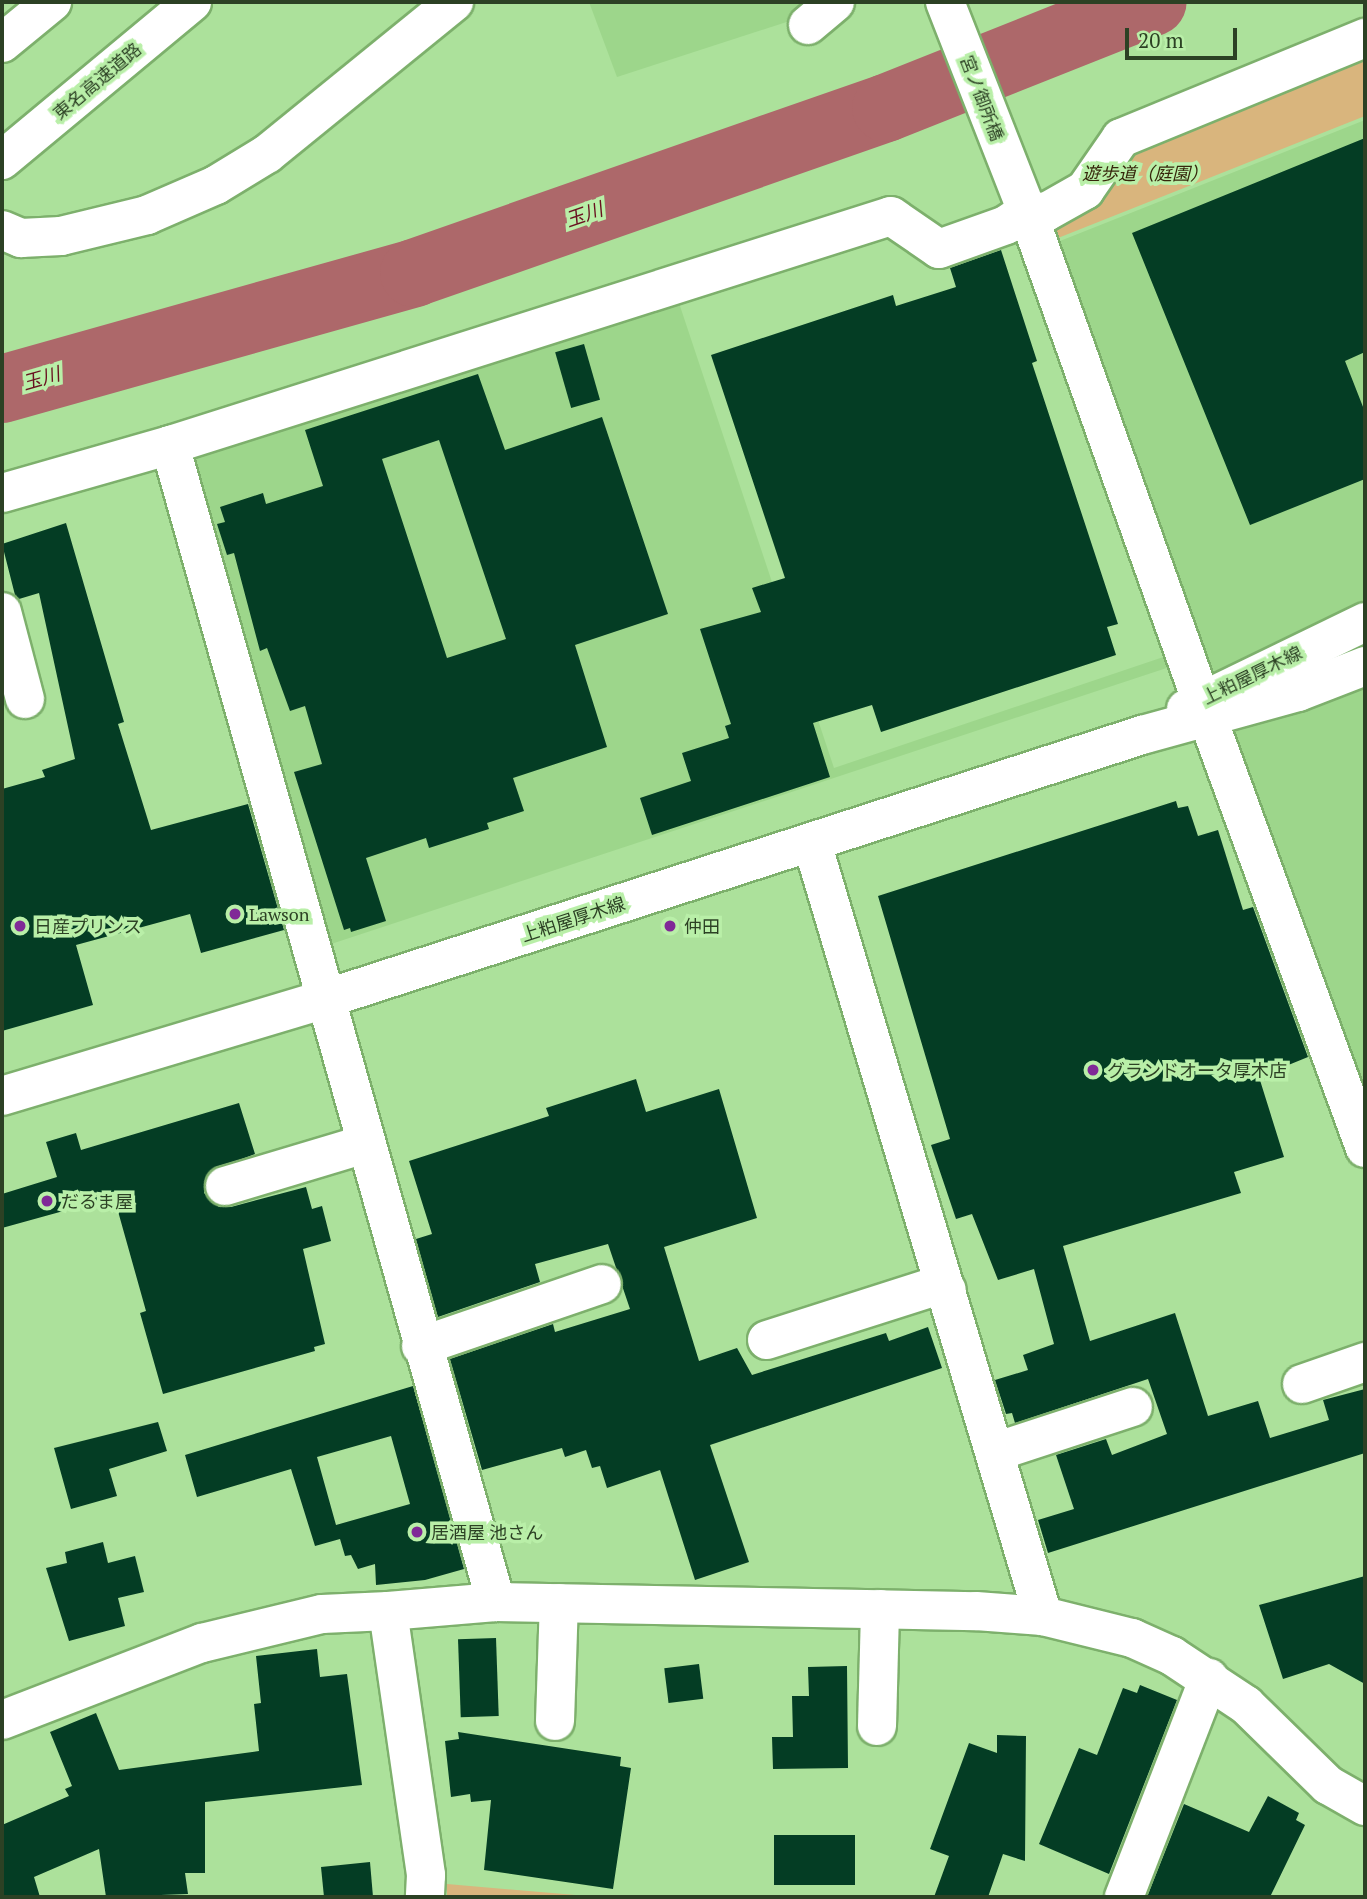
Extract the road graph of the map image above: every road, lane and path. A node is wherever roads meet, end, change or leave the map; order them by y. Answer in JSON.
{"nodes":[{"id":1,"x":52,"y":2,"type":"edge"},
{"id":2,"x":192,"y":2,"type":"edge"},
{"id":3,"x":454,"y":2,"type":"edge"},
{"id":4,"x":945,"y":2,"type":"edge"},
{"id":5,"x":1365,"y":38,"type":"edge"},
{"id":6,"x":7,"y":39,"type":"edge"},
{"id":7,"x":2,"y":160,"type":"edge"},
{"id":8,"x":1024,"y":203,"type":"junction"},
{"id":9,"x":2,"y":230,"type":"edge"},
{"id":10,"x":170,"y":445,"type":"junction"},
{"id":11,"x":2,"y":493,"type":"edge"},
{"id":12,"x":2,"y":612,"type":"edge"},
{"id":13,"x":1365,"y":622,"type":"edge"},
{"id":14,"x":1365,"y":666,"type":"edge"},
{"id":15,"x":25,"y":699,"type":"dead end"},
{"id":16,"x":1204,"y":710,"type":"junction"},
{"id":17,"x":812,"y":843,"type":"junction"},
{"id":18,"x":325,"y":999,"type":"junction"},
{"id":19,"x":2,"y":1096,"type":"edge"},
{"id":20,"x":365,"y":1144,"type":"junction"},
{"id":21,"x":1365,"y":1148,"type":"edge"},
{"id":22,"x":225,"y":1186,"type":"dead end"},
{"id":23,"x":602,"y":1283,"type":"dead end"},
{"id":24,"x":947,"y":1290,"type":"junction"},
{"id":25,"x":767,"y":1340,"type":"dead end"},
{"id":26,"x":421,"y":1346,"type":"junction"},
{"id":27,"x":1365,"y":1362,"type":"edge"},
{"id":28,"x":1302,"y":1384,"type":"dead end"},
{"id":29,"x":1133,"y":1407,"type":"dead end"},
{"id":30,"x":995,"y":1452,"type":"junction"},
{"id":31,"x":496,"y":1602,"type":"junction"},
{"id":32,"x":559,"y":1603,"type":"junction"},
{"id":33,"x":880,"y":1609,"type":"junction"},
{"id":34,"x":388,"y":1611,"type":"junction"},
{"id":35,"x":1043,"y":1616,"type":"junction"},
{"id":36,"x":1209,"y":1678,"type":"junction"},
{"id":37,"x":2,"y":1720,"type":"edge"},
{"id":38,"x":555,"y":1721,"type":"dead end"},
{"id":39,"x":877,"y":1726,"type":"dead end"},
{"id":40,"x":1365,"y":1806,"type":"edge"},
{"id":41,"x":425,"y":1897,"type":"edge"},
{"id":42,"x":1124,"y":1897,"type":"edge"}],
"edges":[{"from":1,"to":6,"type":"main road"},
{"from":2,"to":7,"type":"main road","name":"東名高速道路"},
{"from":3,"to":9,"type":"main road"},
{"from":4,"to":8,"type":"main road","name":"宮ノ御所橋"},
{"from":5,"to":8,"type":"main road"},
{"from":8,"to":10,"type":"main road"},
{"from":8,"to":16,"type":"main road","name":"宮ノ御所橋"},
{"from":10,"to":11,"type":"main road"},
{"from":10,"to":18,"type":"main road"},
{"from":12,"to":15,"type":"main road"},
{"from":13,"to":16,"type":"main road","name":"上粕屋厚木線"},
{"from":14,"to":16,"type":"main road","name":"上粕屋厚木線"},
{"from":16,"to":17,"type":"main road","name":"上粕屋厚木線"},
{"from":16,"to":21,"type":"main road","name":"宮ノ御所橋"},
{"from":17,"to":18,"type":"main road","name":"上粕屋厚木線"},
{"from":17,"to":24,"type":"main road"},
{"from":18,"to":19,"type":"main road","name":"上粕屋厚木線"},
{"from":18,"to":20,"type":"main road"},
{"from":20,"to":22,"type":"main road"},
{"from":20,"to":26,"type":"main road"},
{"from":23,"to":26,"type":"main road"},
{"from":24,"to":25,"type":"main road"},
{"from":24,"to":30,"type":"main road"},
{"from":26,"to":31,"type":"main road"},
{"from":27,"to":28,"type":"main road"},
{"from":29,"to":30,"type":"main road"},
{"from":30,"to":35,"type":"main road"},
{"from":31,"to":32,"type":"main road"},
{"from":31,"to":34,"type":"main road"},
{"from":32,"to":33,"type":"main road"},
{"from":32,"to":38,"type":"main road"},
{"from":33,"to":35,"type":"main road"},
{"from":33,"to":39,"type":"main road"},
{"from":34,"to":37,"type":"main road"},
{"from":34,"to":41,"type":"main road"},
{"from":35,"to":36,"type":"main road"},
{"from":36,"to":40,"type":"main road"},
{"from":36,"to":42,"type":"main road"}]}
